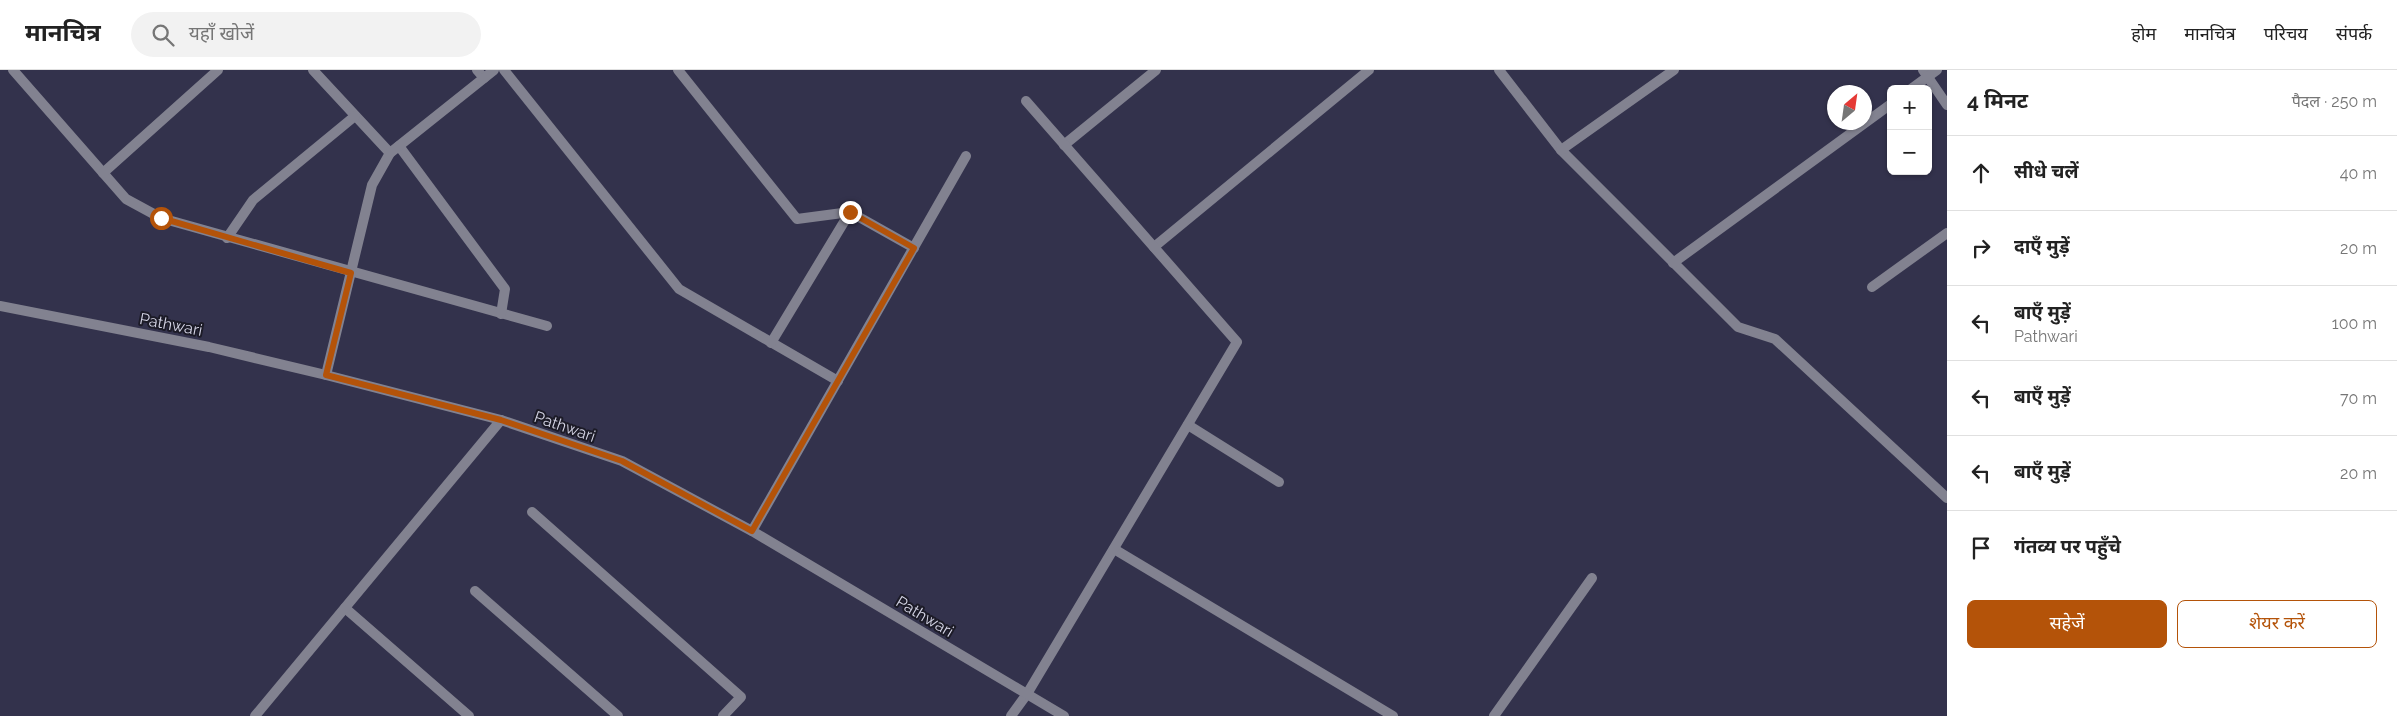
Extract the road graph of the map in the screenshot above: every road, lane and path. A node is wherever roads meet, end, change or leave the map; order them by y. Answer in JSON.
{"nodes":[{"id":1,"x":13,"y":70,"type":"edge"},
{"id":2,"x":218,"y":70,"type":"edge"},
{"id":3,"x":313,"y":70,"type":"edge"},
{"id":4,"x":494,"y":70,"type":"edge"},
{"id":5,"x":504,"y":70,"type":"edge"},
{"id":6,"x":678,"y":70,"type":"edge"},
{"id":7,"x":1156,"y":70,"type":"edge"},
{"id":8,"x":1369,"y":70,"type":"edge"},
{"id":9,"x":1499,"y":70,"type":"edge"},
{"id":10,"x":1674,"y":70,"type":"edge"},
{"id":11,"x":1937,"y":70,"type":"edge"},
{"id":12,"x":1925,"y":73,"type":"edge"},
{"id":13,"x":481,"y":74,"type":"edge"},
{"id":14,"x":1914,"y":85,"type":"edge"},
{"id":15,"x":1026,"y":101,"type":"dead end"},
{"id":16,"x":1947,"y":105,"type":"edge"},
{"id":17,"x":1887,"y":107,"type":"edge"},
{"id":18,"x":355,"y":116,"type":"junction"},
{"id":19,"x":1064,"y":145,"type":"junction"},
{"id":20,"x":399,"y":146,"type":"junction"},
{"id":21,"x":1561,"y":150,"type":"junction"},
{"id":22,"x":390,"y":153,"type":"junction"},
{"id":23,"x":966,"y":156,"type":"dead end"},
{"id":24,"x":103,"y":172,"type":"junction"},
{"id":25,"x":850,"y":212,"type":"junction"},
{"id":26,"x":1947,"y":233,"type":"edge"},
{"id":27,"x":227,"y":238,"type":"junction"},
{"id":28,"x":1154,"y":247,"type":"junction"},
{"id":29,"x":914,"y":248,"type":"junction"},
{"id":30,"x":1674,"y":263,"type":"junction"},
{"id":31,"x":351,"y":273,"type":"junction"},
{"id":32,"x":1872,"y":287,"type":"dead end"},
{"id":33,"x":0,"y":306,"type":"edge"},
{"id":34,"x":500,"y":314,"type":"junction"},
{"id":35,"x":546,"y":326,"type":"dead end"},
{"id":36,"x":771,"y":343,"type":"junction"},
{"id":37,"x":326,"y":375,"type":"junction"},
{"id":38,"x":838,"y":380,"type":"junction"},
{"id":39,"x":501,"y":420,"type":"junction"},
{"id":40,"x":1188,"y":425,"type":"junction"},
{"id":41,"x":1279,"y":482,"type":"dead end"},
{"id":42,"x":1947,"y":498,"type":"edge"},
{"id":43,"x":532,"y":512,"type":"dead end"},
{"id":44,"x":752,"y":531,"type":"junction"},
{"id":45,"x":1114,"y":549,"type":"junction"},
{"id":46,"x":1592,"y":578,"type":"dead end"},
{"id":47,"x":475,"y":592,"type":"dead end"},
{"id":48,"x":345,"y":608,"type":"junction"},
{"id":49,"x":1027,"y":694,"type":"junction"},
{"id":50,"x":255,"y":716,"type":"edge"},
{"id":51,"x":469,"y":716,"type":"edge"},
{"id":52,"x":618,"y":716,"type":"edge"},
{"id":53,"x":723,"y":716,"type":"edge"},
{"id":54,"x":1011,"y":716,"type":"edge"},
{"id":55,"x":1064,"y":716,"type":"edge"},
{"id":56,"x":1393,"y":716,"type":"edge"},
{"id":57,"x":1494,"y":716,"type":"edge"}],
"edges":[{"from":1,"to":24,"type":"street"},
{"from":2,"to":24,"type":"street"},
{"from":3,"to":18,"type":"street"},
{"from":4,"to":13,"type":"street"},
{"from":5,"to":36,"type":"street"},
{"from":6,"to":25,"type":"street"},
{"from":7,"to":19,"type":"street"},
{"from":8,"to":28,"type":"street"},
{"from":9,"to":21,"type":"street"},
{"from":10,"to":21,"type":"street"},
{"from":11,"to":12,"type":"street"},
{"from":12,"to":14,"type":"street"},
{"from":12,"to":16,"type":"street"},
{"from":13,"to":20,"type":"street"},
{"from":15,"to":19,"type":"street"},
{"from":17,"to":30,"type":"street"},
{"from":18,"to":22,"type":"street"},
{"from":18,"to":27,"type":"street"},
{"from":19,"to":28,"type":"street"},
{"from":20,"to":22,"type":"street"},
{"from":20,"to":34,"type":"street"},
{"from":21,"to":30,"type":"street"},
{"from":22,"to":31,"type":"street"},
{"from":23,"to":29,"type":"street"},
{"from":24,"to":27,"type":"street"},
{"from":25,"to":29,"type":"street"},
{"from":25,"to":36,"type":"street"},
{"from":26,"to":32,"type":"street"},
{"from":27,"to":31,"type":"street"},
{"from":28,"to":40,"type":"street"},
{"from":29,"to":38,"type":"street"},
{"from":30,"to":42,"type":"street"},
{"from":31,"to":34,"type":"street"},
{"from":31,"to":37,"type":"street"},
{"from":33,"to":37,"type":"street","name":"Pathwari"},
{"from":34,"to":35,"type":"street"},
{"from":36,"to":38,"type":"street"},
{"from":37,"to":39,"type":"street","name":"Pathwari"},
{"from":38,"to":44,"type":"street"},
{"from":39,"to":44,"type":"street","name":"Pathwari"},
{"from":39,"to":48,"type":"street"},
{"from":40,"to":41,"type":"street"},
{"from":40,"to":45,"type":"street"},
{"from":43,"to":53,"type":"street"},
{"from":44,"to":49,"type":"street","name":"Pathwari"},
{"from":45,"to":49,"type":"street"},
{"from":45,"to":56,"type":"street"},
{"from":46,"to":57,"type":"street"},
{"from":47,"to":52,"type":"street"},
{"from":48,"to":50,"type":"street"},
{"from":48,"to":51,"type":"street"},
{"from":49,"to":54,"type":"street"},
{"from":49,"to":55,"type":"street","name":"Pathwari"}]}
